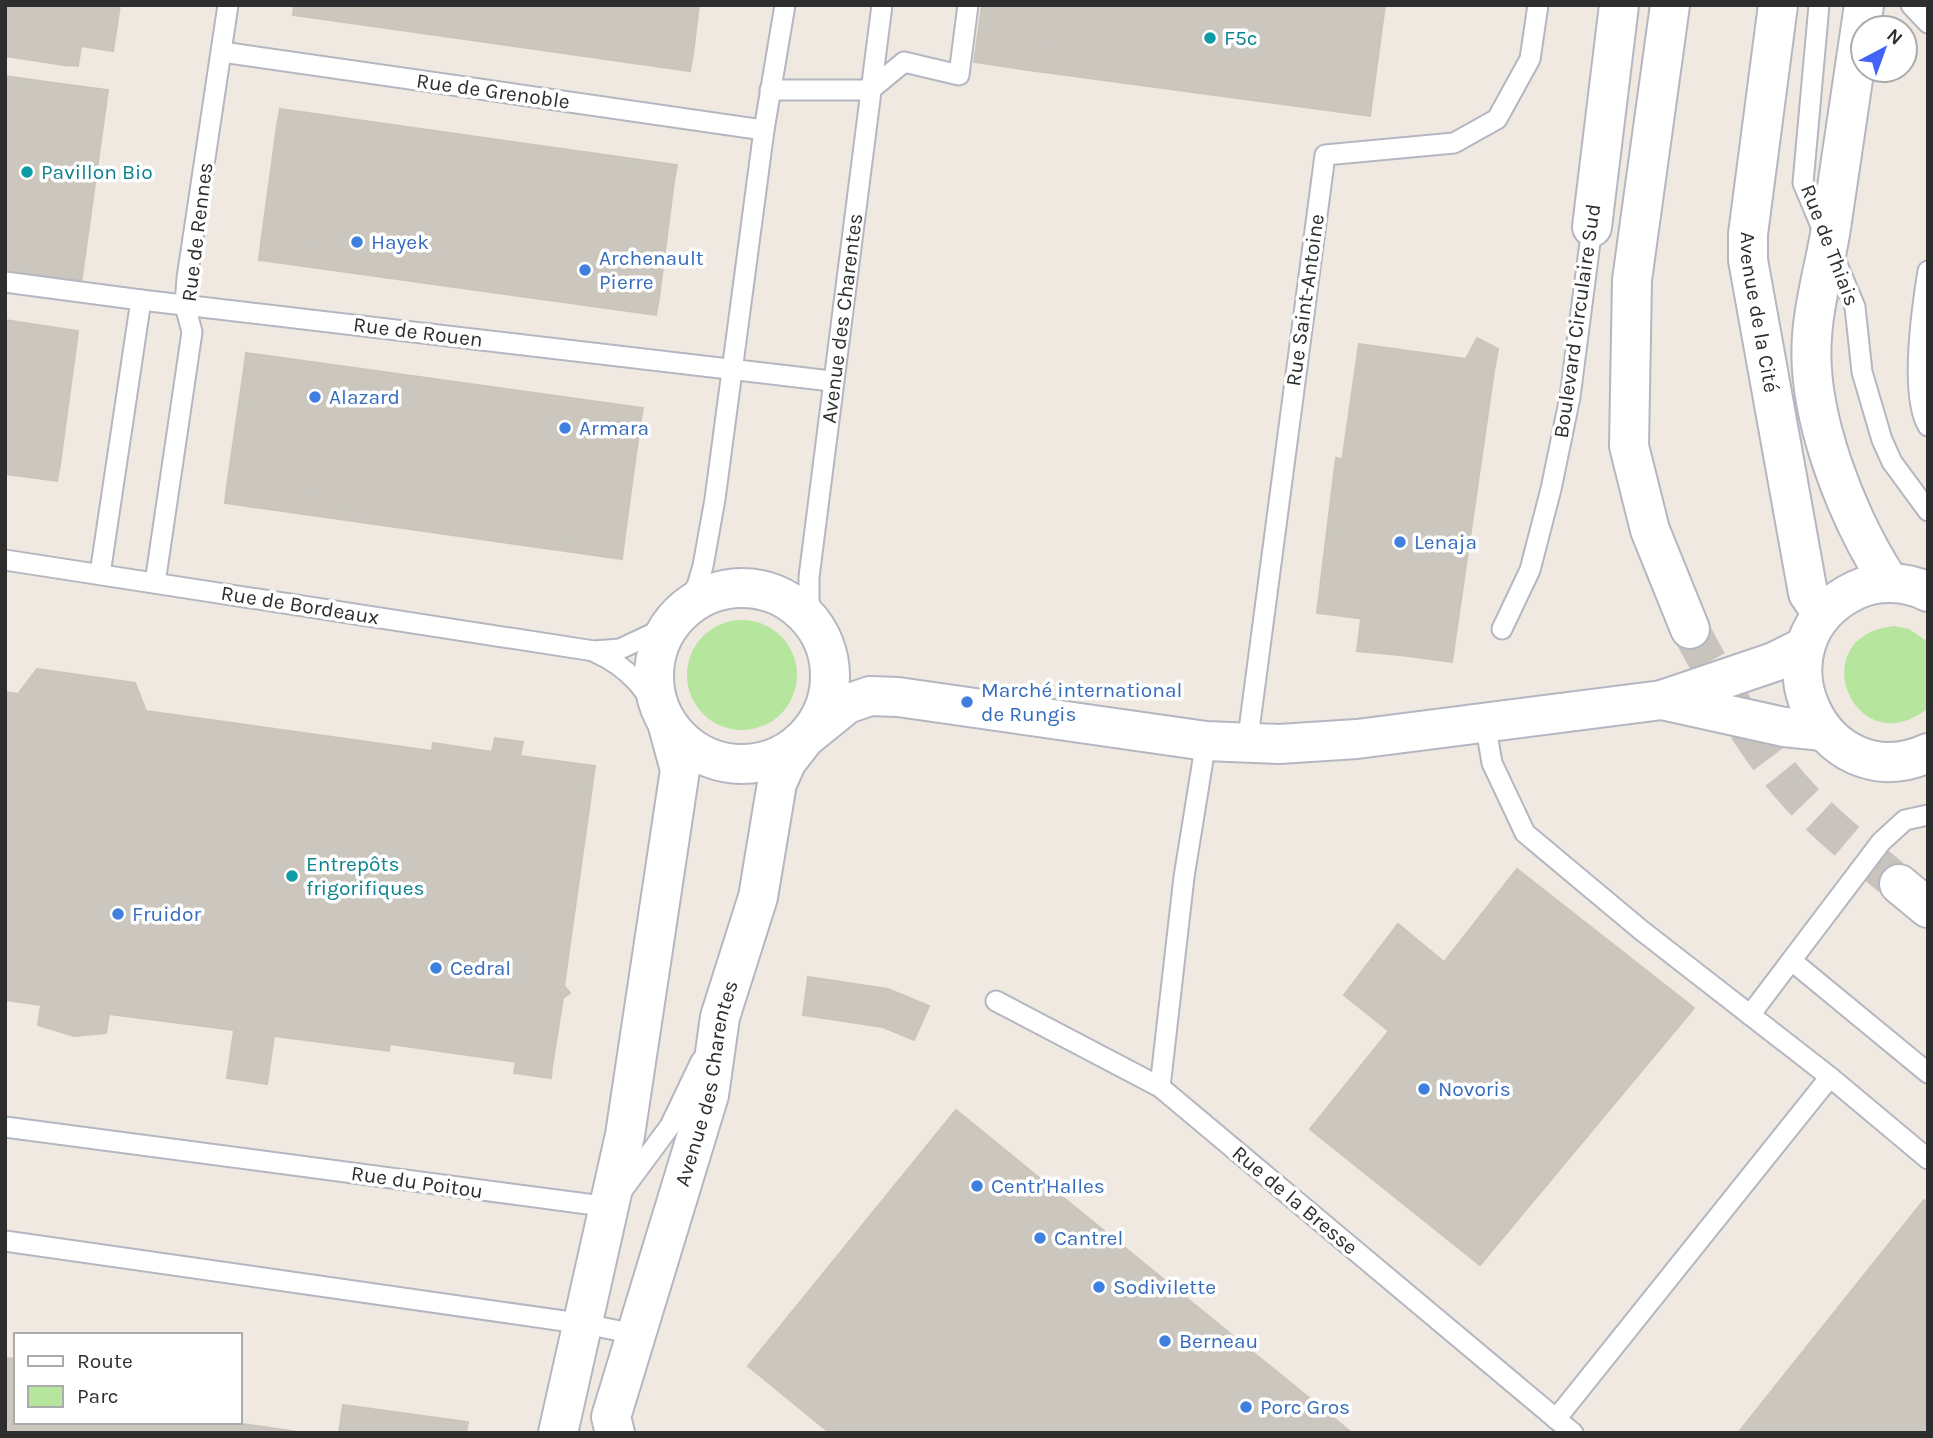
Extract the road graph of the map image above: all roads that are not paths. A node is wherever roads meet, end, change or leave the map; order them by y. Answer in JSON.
{"nodes":[{"id":1,"x":228,"y":5,"type":"edge"},
{"id":2,"x":785,"y":5,"type":"edge"},
{"id":3,"x":882,"y":5,"type":"edge"},
{"id":4,"x":968,"y":5,"type":"edge"},
{"id":5,"x":1538,"y":5,"type":"edge"},
{"id":6,"x":1619,"y":5,"type":"edge"},
{"id":7,"x":1670,"y":5,"type":"edge"},
{"id":8,"x":1778,"y":5,"type":"edge"},
{"id":9,"x":1819,"y":5,"type":"edge"},
{"id":10,"x":1864,"y":5,"type":"edge"},
{"id":11,"x":1911,"y":5,"type":"edge"},
{"id":12,"x":1928,"y":23,"type":"edge"},
{"id":13,"x":222,"y":52,"type":"junction"},
{"id":14,"x":770,"y":90,"type":"junction"},
{"id":15,"x":870,"y":90,"type":"junction"},
{"id":16,"x":764,"y":130,"type":"junction"},
{"id":17,"x":1592,"y":227,"type":"joint"},
{"id":18,"x":1829,"y":243,"type":"junction"},
{"id":19,"x":1928,"y":271,"type":"edge"},
{"id":20,"x":5,"y":282,"type":"edge"},
{"id":21,"x":141,"y":300,"type":"junction"},
{"id":22,"x":185,"y":305,"type":"junction"},
{"id":23,"x":731,"y":369,"type":"junction"},
{"id":24,"x":831,"y":381,"type":"junction"},
{"id":25,"x":1928,"y":426,"type":"edge"},
{"id":26,"x":1928,"y":511,"type":"edge"},
{"id":27,"x":5,"y":560,"type":"edge"},
{"id":28,"x":100,"y":574,"type":"junction"},
{"id":29,"x":1889,"y":582,"type":"junction"},
{"id":30,"x":155,"y":583,"type":"junction"},
{"id":31,"x":1928,"y":592,"type":"edge"},
{"id":32,"x":676,"y":616,"type":"junction"},
{"id":33,"x":817,"y":628,"type":"junction"},
{"id":34,"x":1502,"y":629,"type":"dead end"},
{"id":35,"x":1690,"y":629,"type":"tunnel mouth"},
{"id":36,"x":1813,"y":630,"type":"junction"},
{"id":37,"x":594,"y":651,"type":"junction"},
{"id":38,"x":898,"y":697,"type":"junction"},
{"id":39,"x":1662,"y":700,"type":"junction"},
{"id":40,"x":1485,"y":722,"type":"junction"},
{"id":41,"x":668,"y":726,"type":"junction"},
{"id":42,"x":1823,"y":732,"type":"junction"},
{"id":43,"x":806,"y":738,"type":"junction"},
{"id":44,"x":1206,"y":741,"type":"junction"},
{"id":45,"x":1263,"y":744,"type":"junction"},
{"id":46,"x":1928,"y":753,"type":"edge"},
{"id":47,"x":1928,"y":815,"type":"edge"},
{"id":48,"x":1899,"y":884,"type":"tunnel mouth"},
{"id":49,"x":1928,"y":908,"type":"edge"},
{"id":50,"x":1792,"y":961,"type":"junction"},
{"id":51,"x":996,"y":1001,"type":"dead end"},
{"id":52,"x":1750,"y":1015,"type":"junction"},
{"id":53,"x":720,"y":1017,"type":"junction"},
{"id":54,"x":1928,"y":1073,"type":"edge"},
{"id":55,"x":1830,"y":1077,"type":"junction"},
{"id":56,"x":1160,"y":1087,"type":"junction"},
{"id":57,"x":5,"y":1127,"type":"edge"},
{"id":58,"x":1928,"y":1159,"type":"edge"},
{"id":59,"x":610,"y":1207,"type":"junction"},
{"id":60,"x":5,"y":1241,"type":"edge"},
{"id":61,"x":585,"y":1324,"type":"junction"},
{"id":62,"x":635,"y":1334,"type":"junction"},
{"id":63,"x":1556,"y":1419,"type":"junction"},
{"id":64,"x":558,"y":1433,"type":"edge"},
{"id":65,"x":615,"y":1433,"type":"edge"},
{"id":66,"x":1573,"y":1433,"type":"edge"}],
"edges":[{"from":1,"to":13,"type":"lane","name":"Rue de Rennes"},
{"from":2,"to":14,"type":"lane"},
{"from":3,"to":15,"type":"lane","name":"Avenue des Charentes"},
{"from":4,"to":15,"type":"lane"},
{"from":5,"to":45,"type":"lane","name":"Rue Saint-Antoine"},
{"from":6,"to":17,"type":"street","name":"Boulevard Circulaire Sud"},
{"from":7,"to":35,"type":"street"},
{"from":8,"to":36,"type":"street","name":"Avenue de la Cité"},
{"from":9,"to":18,"type":"lane","name":"Rue de Thiais"},
{"from":10,"to":18,"type":"street","name":"Avenue de la Cité"},
{"from":11,"to":12,"type":"lane"},
{"from":13,"to":16,"type":"lane","name":"Rue de Grenoble"},
{"from":13,"to":22,"type":"lane","name":"Rue de Rennes"},
{"from":14,"to":15,"type":"lane"},
{"from":14,"to":16,"type":"lane"},
{"from":15,"to":24,"type":"lane","name":"Avenue des Charentes"},
{"from":16,"to":23,"type":"lane"},
{"from":17,"to":34,"type":"lane","name":"Boulevard Circulaire Sud"},
{"from":18,"to":26,"type":"lane","name":"Rue de Thiais"},
{"from":18,"to":29,"type":"street","name":"Avenue de la Cité"},
{"from":19,"to":25,"type":"lane"},
{"from":20,"to":21,"type":"lane","name":"Rue de Rouen"},
{"from":21,"to":22,"type":"lane","name":"Rue de Rouen"},
{"from":21,"to":28,"type":"lane"},
{"from":22,"to":23,"type":"lane","name":"Rue de Rouen"},
{"from":22,"to":30,"type":"lane","name":"Rue de Rennes"},
{"from":23,"to":24,"type":"lane","name":"Rue de Rouen"},
{"from":23,"to":32,"type":"lane"},
{"from":24,"to":33,"type":"lane","name":"Avenue des Charentes"},
{"from":27,"to":28,"type":"lane","name":"Rue de Bordeaux"},
{"from":28,"to":30,"type":"lane","name":"Rue de Bordeaux"},
{"from":29,"to":31,"type":"street"},
{"from":29,"to":36,"type":"street"},
{"from":30,"to":37,"type":"lane","name":"Rue de Bordeaux"},
{"from":32,"to":33,"type":"street"},
{"from":32,"to":37,"type":"lane","name":"Rue de Bordeaux"},
{"from":32,"to":41,"type":"street"},
{"from":33,"to":38,"type":"street"},
{"from":33,"to":43,"type":"street"},
{"from":36,"to":39,"type":"street"},
{"from":36,"to":42,"type":"street"},
{"from":37,"to":41,"type":"lane","name":"Rue de Bordeaux"},
{"from":38,"to":43,"type":"street"},
{"from":38,"to":44,"type":"street"},
{"from":39,"to":40,"type":"street"},
{"from":39,"to":42,"type":"street"},
{"from":40,"to":45,"type":"street"},
{"from":40,"to":52,"type":"lane"},
{"from":41,"to":43,"type":"street"},
{"from":41,"to":59,"type":"street"},
{"from":42,"to":46,"type":"street"},
{"from":43,"to":53,"type":"street","name":"Avenue des Charentes"},
{"from":44,"to":45,"type":"street"},
{"from":44,"to":56,"type":"lane"},
{"from":47,"to":50,"type":"lane"},
{"from":48,"to":49,"type":"street"},
{"from":50,"to":52,"type":"lane"},
{"from":50,"to":54,"type":"lane"},
{"from":51,"to":56,"type":"lane","name":"Rue de la Bresse"},
{"from":52,"to":55,"type":"lane"},
{"from":53,"to":59,"type":"lane"},
{"from":53,"to":62,"type":"street","name":"Avenue des Charentes"},
{"from":55,"to":58,"type":"lane"},
{"from":55,"to":63,"type":"lane"},
{"from":56,"to":63,"type":"lane","name":"Rue de la Bresse"},
{"from":57,"to":59,"type":"lane","name":"Rue du Poitou"},
{"from":59,"to":61,"type":"street"},
{"from":60,"to":61,"type":"lane"},
{"from":61,"to":62,"type":"lane"},
{"from":61,"to":64,"type":"street"},
{"from":62,"to":65,"type":"street","name":"Avenue des Charentes"},
{"from":63,"to":66,"type":"lane","name":"Rue de la Bresse"}]}
